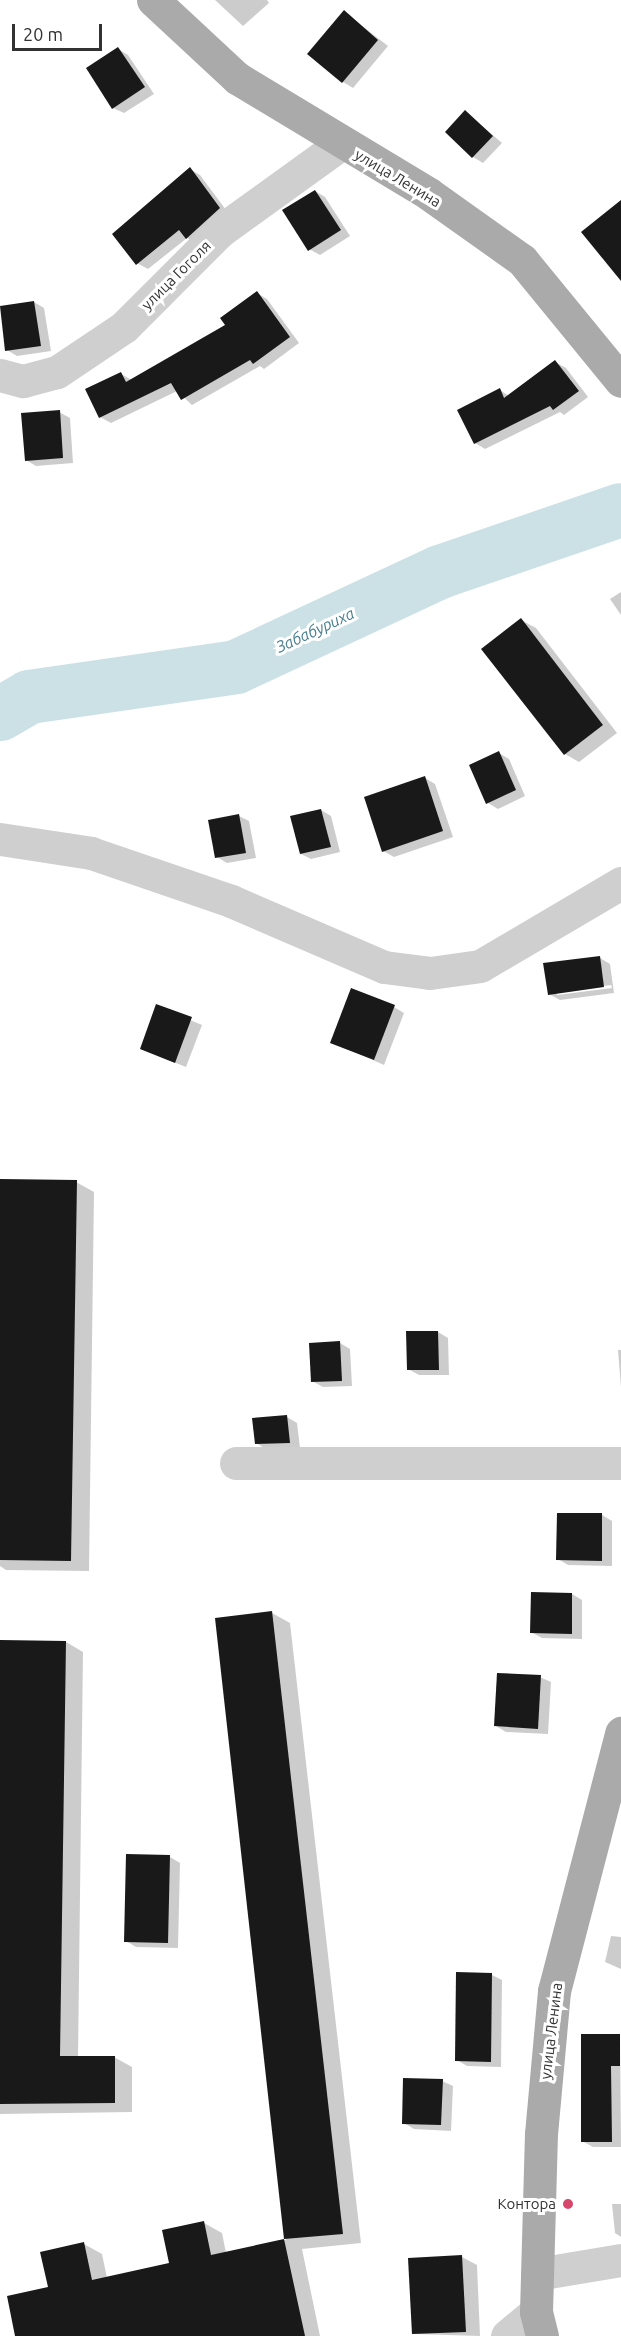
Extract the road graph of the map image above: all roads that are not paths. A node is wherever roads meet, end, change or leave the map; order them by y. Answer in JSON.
{"nodes":[{"id":1,"x":153,"y":0,"type":"edge"},
{"id":2,"x":342,"y":143,"type":"junction"},
{"id":3,"x":0,"y":375,"type":"edge"},
{"id":4,"x":621,"y":381,"type":"edge"},
{"id":5,"x":0,"y":839,"type":"edge"},
{"id":6,"x":621,"y":883,"type":"edge"},
{"id":7,"x":236,"y":1463,"type":"dead end"},
{"id":8,"x":621,"y":1463,"type":"edge"},
{"id":9,"x":621,"y":1733,"type":"edge"},
{"id":10,"x":621,"y":2260,"type":"edge"},
{"id":11,"x":537,"y":2274,"type":"junction"},
{"id":12,"x":539,"y":2324,"type":"edge"},
{"id":13,"x":507,"y":2336,"type":"edge"}],
"edges":[{"from":1,"to":2,"type":"main road","name":"улица Ленина"},
{"from":2,"to":3,"type":"street","name":"улица Гоголя"},
{"from":2,"to":4,"type":"main road","name":"улица Ленина"},
{"from":5,"to":6,"type":"street"},
{"from":7,"to":8,"type":"street"},
{"from":9,"to":11,"type":"main road","name":"улица Ленина"},
{"from":10,"to":11,"type":"street"},
{"from":11,"to":12,"type":"main road","name":"улица Ленина"},
{"from":12,"to":13,"type":"street"}]}
